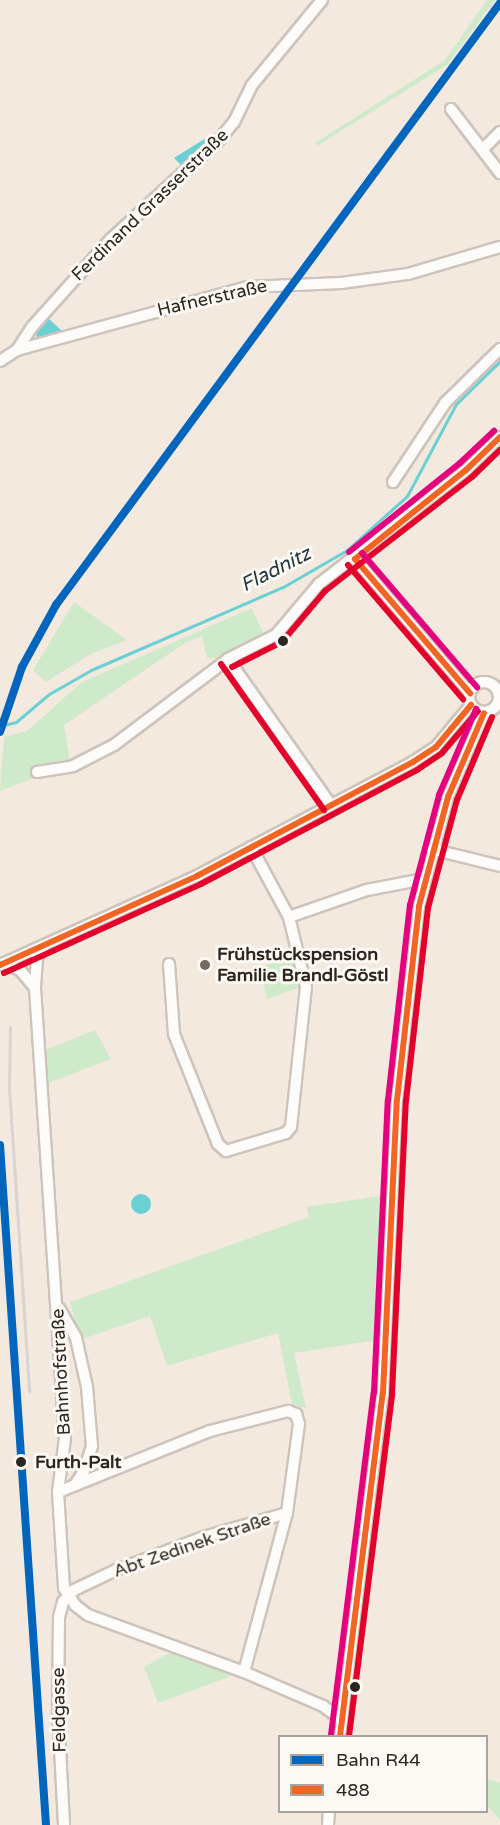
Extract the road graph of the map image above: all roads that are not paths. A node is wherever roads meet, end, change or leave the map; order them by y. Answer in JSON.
{"nodes":[{"id":1,"x":322,"y":0,"type":"edge"},
{"id":2,"x":451,"y":109,"type":"dead end"},
{"id":3,"x":500,"y":132,"type":"edge"},
{"id":4,"x":483,"y":149,"type":"junction"},
{"id":5,"x":500,"y":173,"type":"edge"},
{"id":6,"x":500,"y":248,"type":"edge"},
{"id":7,"x":500,"y":349,"type":"edge"},
{"id":8,"x":17,"y":350,"type":"junction"},
{"id":9,"x":0,"y":361,"type":"edge"},
{"id":10,"x":500,"y":437,"type":"edge"},
{"id":11,"x":393,"y":482,"type":"dead end"},
{"id":12,"x":356,"y":559,"type":"junction"},
{"id":13,"x":228,"y":659,"type":"junction"},
{"id":14,"x":499,"y":689,"type":"edge"},
{"id":15,"x":470,"y":699,"type":"junction"},
{"id":16,"x":484,"y":712,"type":"junction"},
{"id":17,"x":37,"y":772,"type":"dead end"},
{"id":18,"x":332,"y":805,"type":"junction"},
{"id":19,"x":251,"y":847,"type":"junction"},
{"id":20,"x":431,"y":849,"type":"junction"},
{"id":21,"x":500,"y":866,"type":"edge"},
{"id":22,"x":424,"y":879,"type":"junction"},
{"id":23,"x":289,"y":917,"type":"junction"},
{"id":24,"x":44,"y":946,"type":"junction"},
{"id":25,"x":2,"y":964,"type":"edge"},
{"id":26,"x":169,"y":964,"type":"dead end"},
{"id":27,"x":35,"y":988,"type":"junction"},
{"id":28,"x":57,"y":1305,"type":"junction"},
{"id":29,"x":75,"y":1485,"type":"junction"},
{"id":30,"x":58,"y":1492,"type":"junction"},
{"id":31,"x":287,"y":1513,"type":"junction"},
{"id":32,"x":67,"y":1597,"type":"junction"},
{"id":33,"x":244,"y":1672,"type":"junction"},
{"id":34,"x":342,"y":1720,"type":"junction"},
{"id":35,"x":340,"y":1735,"type":"edge"},
{"id":36,"x":64,"y":1825,"type":"edge"}],
"edges":[{"from":1,"to":8,"type":"street","name":"Ferdinand Grasserstraße"},
{"from":2,"to":4,"type":"street"},
{"from":3,"to":4,"type":"street"},
{"from":4,"to":5,"type":"street"},
{"from":6,"to":8,"type":"street","name":"Hafnerstraße"},
{"from":7,"to":11,"type":"street"},
{"from":8,"to":9,"type":"street","name":"Hafnerstraße"},
{"from":10,"to":12,"type":"street"},
{"from":12,"to":13,"type":"street"},
{"from":12,"to":15,"type":"street"},
{"from":13,"to":17,"type":"street"},
{"from":13,"to":18,"type":"street"},
{"from":14,"to":15,"type":"street"},
{"from":14,"to":16,"type":"street"},
{"from":15,"to":16,"type":"street"},
{"from":15,"to":18,"type":"street"},
{"from":16,"to":20,"type":"street"},
{"from":18,"to":19,"type":"street"},
{"from":19,"to":23,"type":"street"},
{"from":19,"to":24,"type":"street"},
{"from":20,"to":21,"type":"street"},
{"from":20,"to":22,"type":"street"},
{"from":22,"to":23,"type":"street"},
{"from":22,"to":34,"type":"street"},
{"from":23,"to":26,"type":"street"},
{"from":24,"to":25,"type":"street"},
{"from":24,"to":27,"type":"street","name":"Bahnhofstraße"},
{"from":25,"to":27,"type":"street"},
{"from":27,"to":28,"type":"street","name":"Bahnhofstraße"},
{"from":28,"to":29,"type":"street"},
{"from":28,"to":30,"type":"street","name":"Bahnhofstraße"},
{"from":29,"to":30,"type":"street"},
{"from":29,"to":31,"type":"street","name":"Abt Zedinek Straße"},
{"from":30,"to":32,"type":"street","name":"Bahnhofstraße"},
{"from":31,"to":32,"type":"street","name":"Abt Zedinek Straße"},
{"from":31,"to":33,"type":"street","name":"Abt Zedinek Straße"},
{"from":32,"to":33,"type":"street"},
{"from":32,"to":36,"type":"street","name":"Feldgasse"},
{"from":33,"to":34,"type":"street"},
{"from":34,"to":35,"type":"street"}]}
